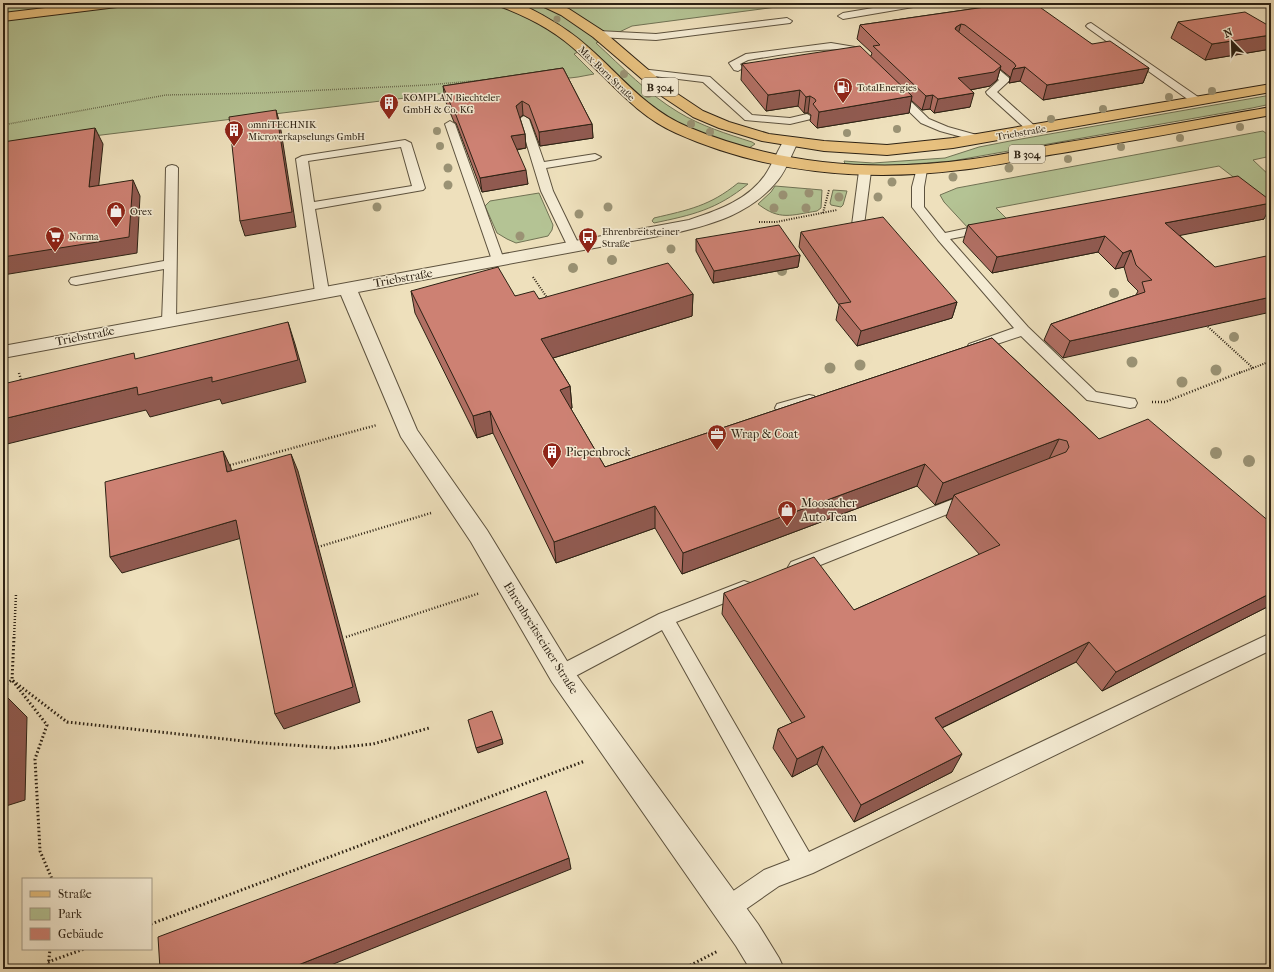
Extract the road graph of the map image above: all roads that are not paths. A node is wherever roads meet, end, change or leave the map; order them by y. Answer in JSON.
{"nodes":[{"id":1,"x":24,"y":3,"type":"edge"},
{"id":2,"x":117,"y":3,"type":"edge"},
{"id":3,"x":503,"y":3,"type":"edge"},
{"id":4,"x":546,"y":3,"type":"edge"},
{"id":5,"x":920,"y":3,"type":"edge"},
{"id":6,"x":3,"y":6,"type":"edge"},
{"id":7,"x":843,"y":16,"type":"dead end"},
{"id":8,"x":3,"y":17,"type":"edge"},
{"id":9,"x":787,"y":21,"type":"dead end"},
{"id":10,"x":1091,"y":26,"type":"dead end"},
{"id":11,"x":598,"y":34,"type":"junction"},
{"id":12,"x":976,"y":56,"type":"edge"},
{"id":13,"x":738,"y":68,"type":"dead end"},
{"id":14,"x":873,"y":70,"type":"edge"},
{"id":15,"x":641,"y":72,"type":"junction"},
{"id":16,"x":888,"y":85,"type":"edge"},
{"id":17,"x":1271,"y":88,"type":"edge"},
{"id":18,"x":904,"y":101,"type":"junction"},
{"id":19,"x":1197,"y":101,"type":"junction"},
{"id":20,"x":889,"y":103,"type":"edge"},
{"id":21,"x":775,"y":109,"type":"edge"},
{"id":22,"x":1271,"y":111,"type":"edge"},
{"id":23,"x":807,"y":117,"type":"edge"},
{"id":24,"x":524,"y":119,"type":"edge"},
{"id":25,"x":790,"y":122,"type":"junction"},
{"id":26,"x":450,"y":124,"type":"edge"},
{"id":27,"x":1034,"y":130,"type":"junction"},
{"id":28,"x":980,"y":139,"type":"junction"},
{"id":29,"x":790,"y":142,"type":"junction"},
{"id":30,"x":595,"y":157,"type":"dead end"},
{"id":31,"x":781,"y":161,"type":"junction"},
{"id":32,"x":540,"y":166,"type":"junction"},
{"id":33,"x":172,"y":168,"type":"dead end"},
{"id":34,"x":921,"y":170,"type":"junction"},
{"id":35,"x":864,"y":171,"type":"junction"},
{"id":36,"x":310,"y":206,"type":"junction"},
{"id":37,"x":858,"y":225,"type":"edge"},
{"id":38,"x":995,"y":227,"type":"edge"},
{"id":39,"x":942,"y":237,"type":"junction"},
{"id":40,"x":574,"y":247,"type":"junction"},
{"id":41,"x":498,"y":260,"type":"junction"},
{"id":42,"x":171,"y":264,"type":"junction"},
{"id":43,"x":76,"y":281,"type":"dead end"},
{"id":44,"x":347,"y":288,"type":"junction"},
{"id":45,"x":322,"y":292,"type":"junction"},
{"id":46,"x":169,"y":321,"type":"junction"},
{"id":47,"x":1023,"y":330,"type":"junction"},
{"id":48,"x":11,"y":350,"type":"edge"},
{"id":49,"x":960,"y":352,"type":"edge"},
{"id":50,"x":819,"y":396,"type":"edge"},
{"id":51,"x":1130,"y":403,"type":"road end"},
{"id":52,"x":782,"y":408,"type":"edge"},
{"id":53,"x":983,"y":494,"type":"edge"},
{"id":54,"x":785,"y":572,"type":"edge"},
{"id":55,"x":755,"y":584,"type":"edge"},
{"id":56,"x":665,"y":619,"type":"junction"},
{"id":57,"x":1271,"y":641,"type":"edge"},
{"id":58,"x":561,"y":674,"type":"junction"},
{"id":59,"x":805,"y":865,"type":"junction"},
{"id":60,"x":728,"y":908,"type":"junction"},
{"id":61,"x":768,"y":969,"type":"edge"}],
"edges":[{"from":1,"to":6,"type":"main road"},
{"from":2,"to":8,"type":"main road"},
{"from":3,"to":31,"type":"main road","name":"Max-Born-Straße","number":"B 304"},
{"from":4,"to":11,"type":"main road","name":"Max-Born-Straße","number":"B 304"},
{"from":5,"to":7,"type":"lane"},
{"from":9,"to":11,"type":"lane"},
{"from":10,"to":19,"type":"lane"},
{"from":11,"to":15,"type":"main road","name":"Max-Born-Straße","number":"B 304"},
{"from":12,"to":27,"type":"lane"},
{"from":13,"to":14,"type":"lane"},
{"from":15,"to":25,"type":"lane"},
{"from":15,"to":29,"type":"main road","name":"Max-Born-Straße","number":"B 304"},
{"from":16,"to":18,"type":"lane"},
{"from":17,"to":19,"type":"main road","name":"Triebstraße","number":"B 304"},
{"from":18,"to":20,"type":"lane"},
{"from":18,"to":28,"type":"lane"},
{"from":19,"to":27,"type":"main road","name":"Triebstraße","number":"B 304"},
{"from":21,"to":25,"type":"lane"},
{"from":22,"to":34,"type":"main road","name":"Triebstraße","number":"B 304"},
{"from":23,"to":25,"type":"lane"},
{"from":24,"to":32,"type":"lane"},
{"from":25,"to":29,"type":"lane"},
{"from":26,"to":41,"type":"lane"},
{"from":27,"to":28,"type":"main road","name":"Triebstraße","number":"B 304"},
{"from":28,"to":29,"type":"main road","name":"Triebstraße","number":"B 304"},
{"from":29,"to":31,"type":"street","name":"Triebstraße"},
{"from":30,"to":32,"type":"lane"},
{"from":31,"to":35,"type":"main road","name":"Triebstraße","number":"B 304"},
{"from":31,"to":40,"type":"street","name":"Triebstraße"},
{"from":32,"to":40,"type":"lane"},
{"from":33,"to":42,"type":"lane"},
{"from":34,"to":35,"type":"main road","name":"Triebstraße","number":"B 304"},
{"from":34,"to":39,"type":"lane"},
{"from":35,"to":37,"type":"lane"},
{"from":36,"to":36,"type":"lane"},
{"from":36,"to":45,"type":"lane"},
{"from":38,"to":39,"type":"lane"},
{"from":39,"to":47,"type":"lane"},
{"from":40,"to":41,"type":"street","name":"Triebstraße"},
{"from":41,"to":44,"type":"street","name":"Triebstraße"},
{"from":42,"to":43,"type":"lane"},
{"from":42,"to":46,"type":"lane"},
{"from":44,"to":45,"type":"street","name":"Triebstraße"},
{"from":44,"to":58,"type":"street","name":"Ehrenbreitsteiner Straße"},
{"from":45,"to":46,"type":"street","name":"Triebstraße"},
{"from":46,"to":48,"type":"street","name":"Triebstraße"},
{"from":47,"to":49,"type":"lane"},
{"from":47,"to":51,"type":"lane"},
{"from":50,"to":52,"type":"lane"},
{"from":53,"to":54,"type":"lane"},
{"from":55,"to":56,"type":"lane"},
{"from":56,"to":58,"type":"lane"},
{"from":56,"to":59,"type":"lane"},
{"from":57,"to":59,"type":"lane"},
{"from":58,"to":60,"type":"street","name":"Ehrenbreitsteiner Straße"},
{"from":59,"to":60,"type":"lane"},
{"from":60,"to":61,"type":"street","name":"Ehrenbreitsteiner Straße"}]}
